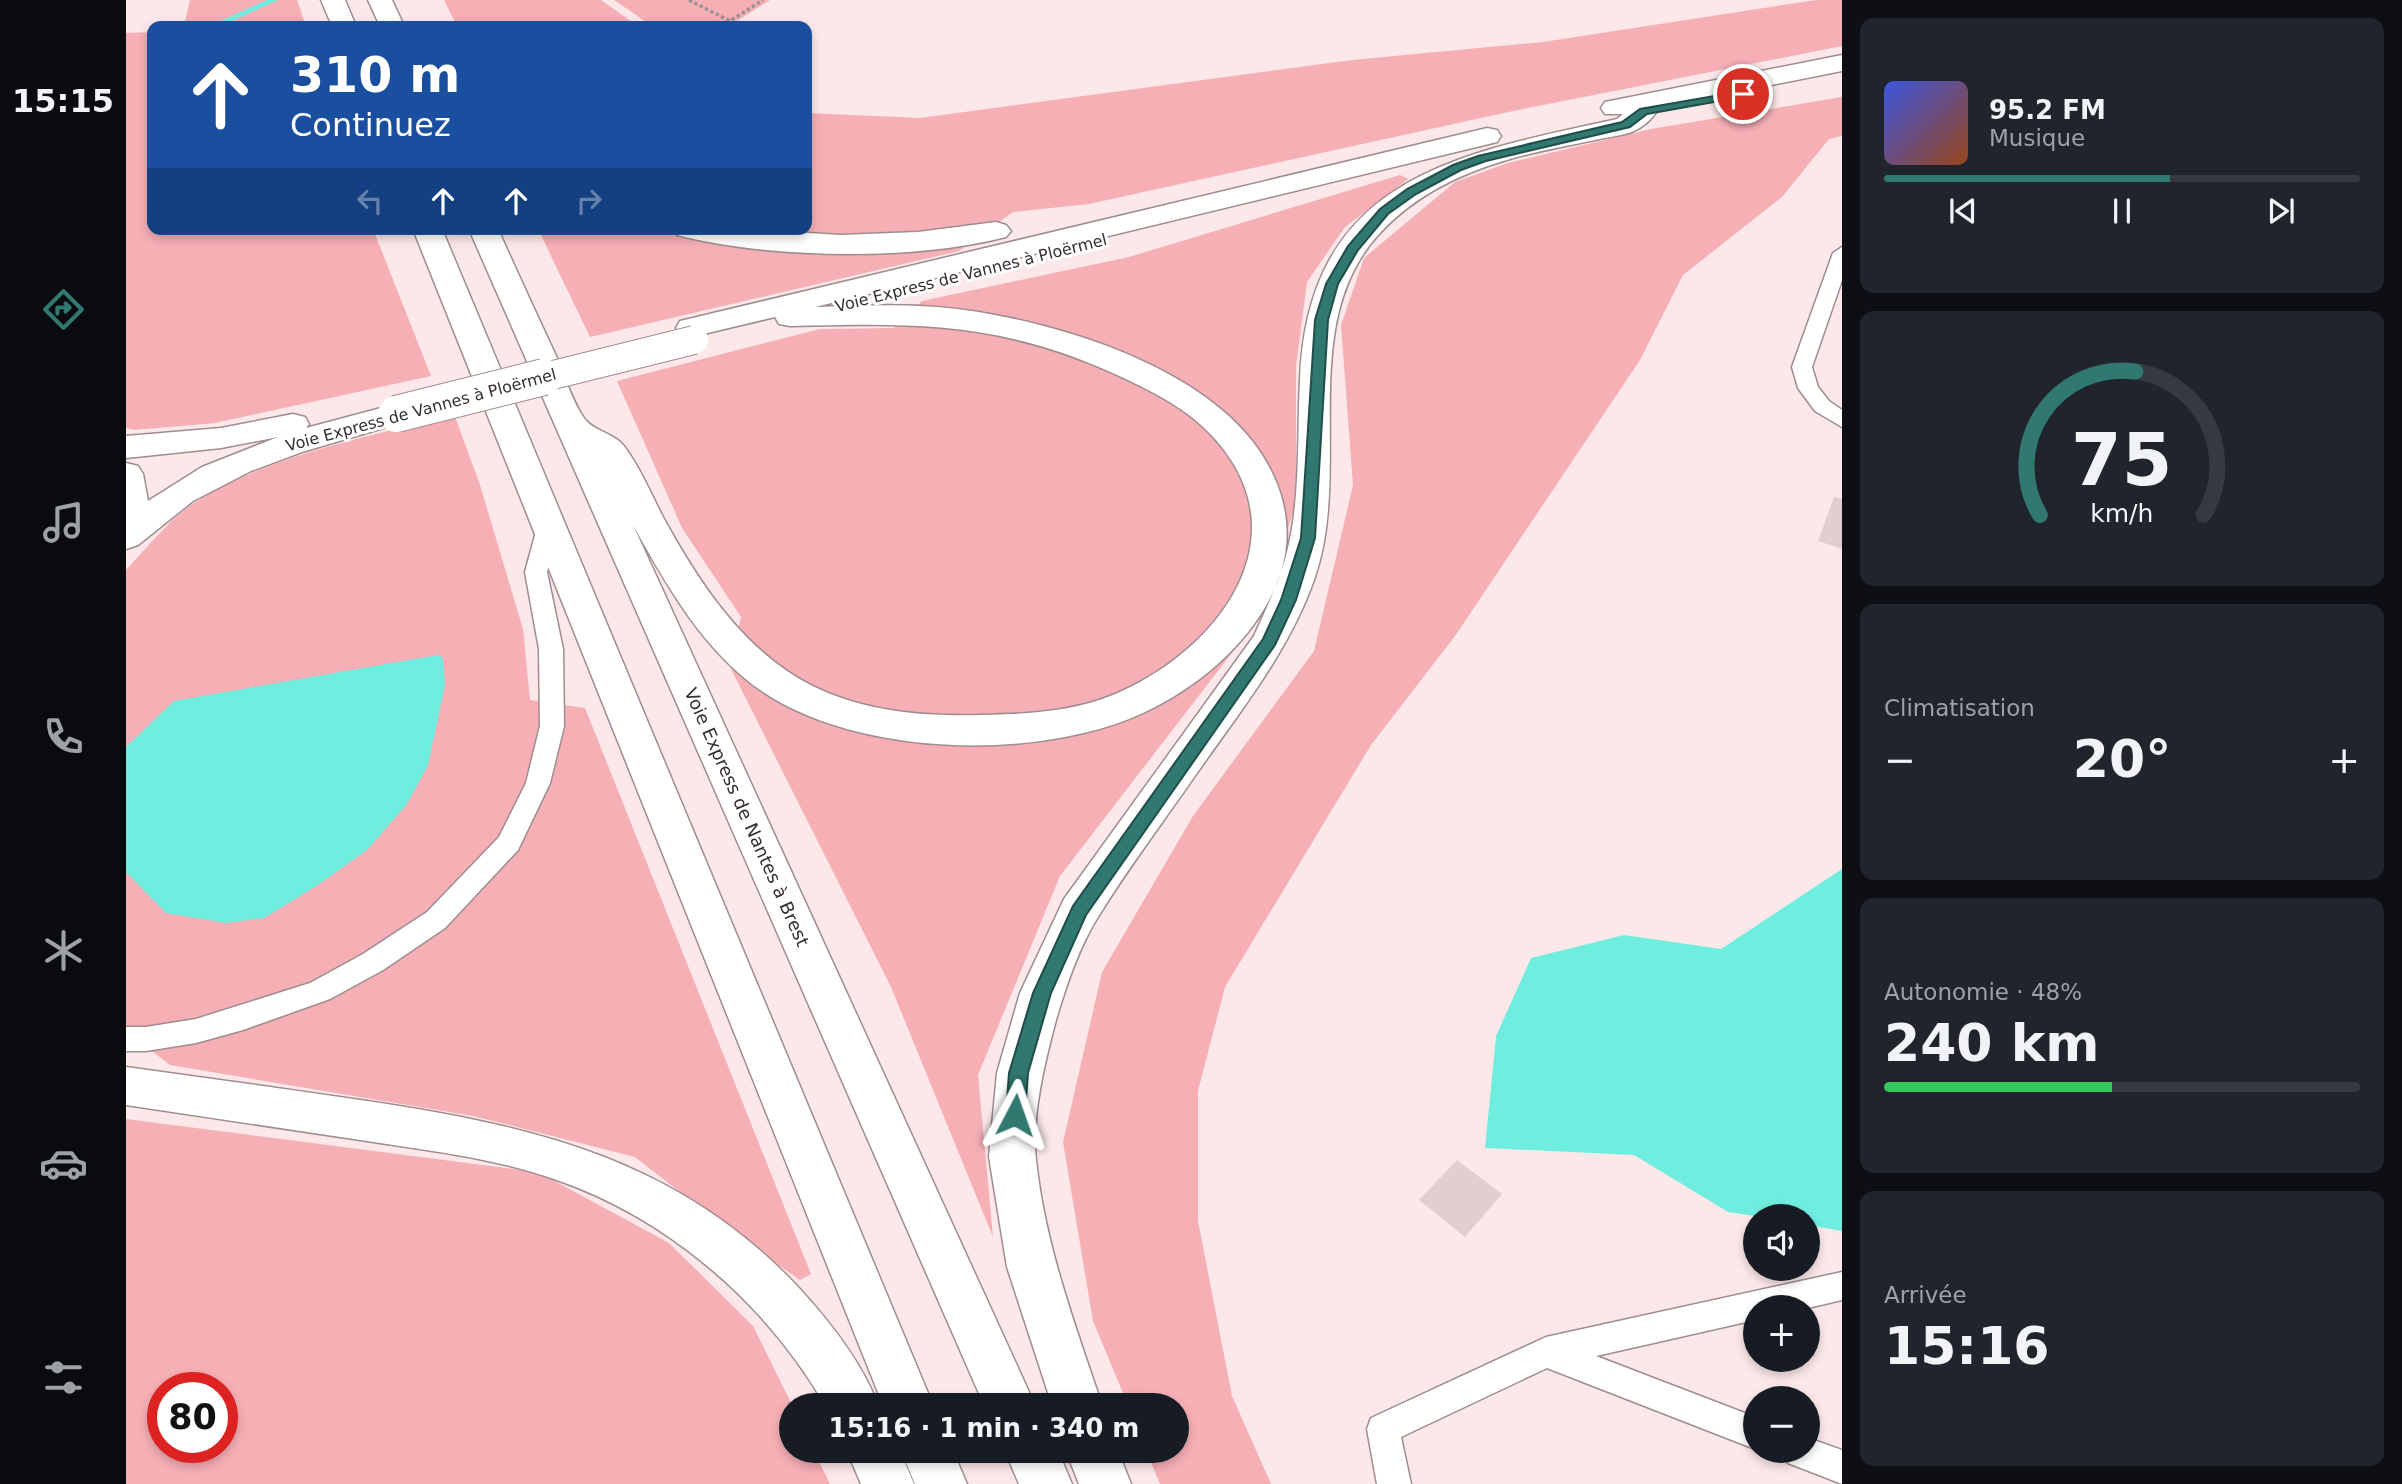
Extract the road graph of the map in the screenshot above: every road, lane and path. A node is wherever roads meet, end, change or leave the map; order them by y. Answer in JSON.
{"nodes":[{"id":1,"x":333,"y":0,"type":"edge"},
{"id":2,"x":690,"y":0,"type":"edge"},
{"id":3,"x":760,"y":1,"type":"edge"},
{"id":4,"x":342,"y":21,"type":"edge"},
{"id":5,"x":1842,"y":63,"type":"edge"},
{"id":6,"x":1842,"y":77,"type":"edge"},
{"id":7,"x":1644,"y":111,"type":"junction"},
{"id":8,"x":1396,"y":157,"type":"junction"},
{"id":9,"x":429,"y":235,"type":"edge"},
{"id":10,"x":486,"y":235,"type":"edge"},
{"id":11,"x":716,"y":235,"type":"edge"},
{"id":12,"x":1842,"y":253,"type":"edge"},
{"id":13,"x":790,"y":317,"type":"junction"},
{"id":14,"x":693,"y":334,"type":"junction"},
{"id":15,"x":396,"y":408,"type":"junction"},
{"id":16,"x":1842,"y":420,"type":"edge"},
{"id":17,"x":572,"y":428,"type":"junction"},
{"id":18,"x":126,"y":447,"type":"edge"},
{"id":19,"x":126,"y":474,"type":"edge"},
{"id":20,"x":126,"y":524,"type":"edge"},
{"id":21,"x":548,"y":528,"type":"junction"},
{"id":22,"x":126,"y":537,"type":"edge"},
{"id":23,"x":126,"y":1039,"type":"edge"},
{"id":24,"x":126,"y":1086,"type":"edge"},
{"id":25,"x":1842,"y":1286,"type":"edge"},
{"id":26,"x":1546,"y":1352,"type":"junction"},
{"id":27,"x":845,"y":1393,"type":"edge"},
{"id":28,"x":903,"y":1393,"type":"edge"},
{"id":29,"x":1005,"y":1393,"type":"edge"},
{"id":30,"x":1073,"y":1393,"type":"edge"},
{"id":31,"x":1743,"y":1428,"type":"edge"},
{"id":32,"x":1820,"y":1459,"type":"edge"},
{"id":33,"x":878,"y":1463,"type":"edge"},
{"id":34,"x":932,"y":1463,"type":"edge"},
{"id":35,"x":1036,"y":1463,"type":"edge"},
{"id":36,"x":1097,"y":1463,"type":"edge"},
{"id":37,"x":1842,"y":1467,"type":"edge"},
{"id":38,"x":888,"y":1484,"type":"edge"},
{"id":39,"x":941,"y":1484,"type":"edge"},
{"id":40,"x":1046,"y":1484,"type":"edge"},
{"id":41,"x":1105,"y":1484,"type":"edge"},
{"id":42,"x":1394,"y":1484,"type":"edge"}],
"edges":[{"from":1,"to":4,"type":"highway"},
{"from":2,"to":3,"type":"path"},
{"from":5,"to":8,"type":"highway","name":"Voie Express de Vannes à Ploërmel"},
{"from":6,"to":7,"type":"highway","name":"Voie Express de Vannes à Ploërmel"},
{"from":7,"to":13,"type":"highway","name":"Voie Express de Vannes à Ploërmel"},
{"from":7,"to":30,"type":"highway"},
{"from":8,"to":11,"type":"highway"},
{"from":8,"to":14,"type":"highway","name":"Voie Express de Vannes à Ploërmel"},
{"from":9,"to":21,"type":"highway"},
{"from":10,"to":17,"type":"highway","name":"Voie Express de Nantes à Brest"},
{"from":12,"to":16,"type":"lane"},
{"from":13,"to":14,"type":"highway","name":"Voie Express de Vannes à Ploërmel"},
{"from":13,"to":17,"type":"highway"},
{"from":14,"to":15,"type":"highway","name":"Voie Express de Vannes à Ploërmel","bridge":true},
{"from":15,"to":18,"type":"highway","name":"Voie Express de Vannes à Ploërmel"},
{"from":15,"to":22,"type":"highway","name":"Voie Express de Vannes à Ploërmel"},
{"from":17,"to":29,"type":"highway","name":"Voie Express de Nantes à Brest"},
{"from":19,"to":20,"type":"highway"},
{"from":21,"to":23,"type":"lane"},
{"from":21,"to":28,"type":"highway"},
{"from":24,"to":27,"type":"highway"},
{"from":25,"to":26,"type":"lane"},
{"from":26,"to":31,"type":"lane"},
{"from":26,"to":42,"type":"lane"},
{"from":32,"to":37,"type":"lane"},
{"from":33,"to":38,"type":"highway"},
{"from":34,"to":39,"type":"highway"},
{"from":35,"to":40,"type":"highway"},
{"from":36,"to":41,"type":"highway"}]}
